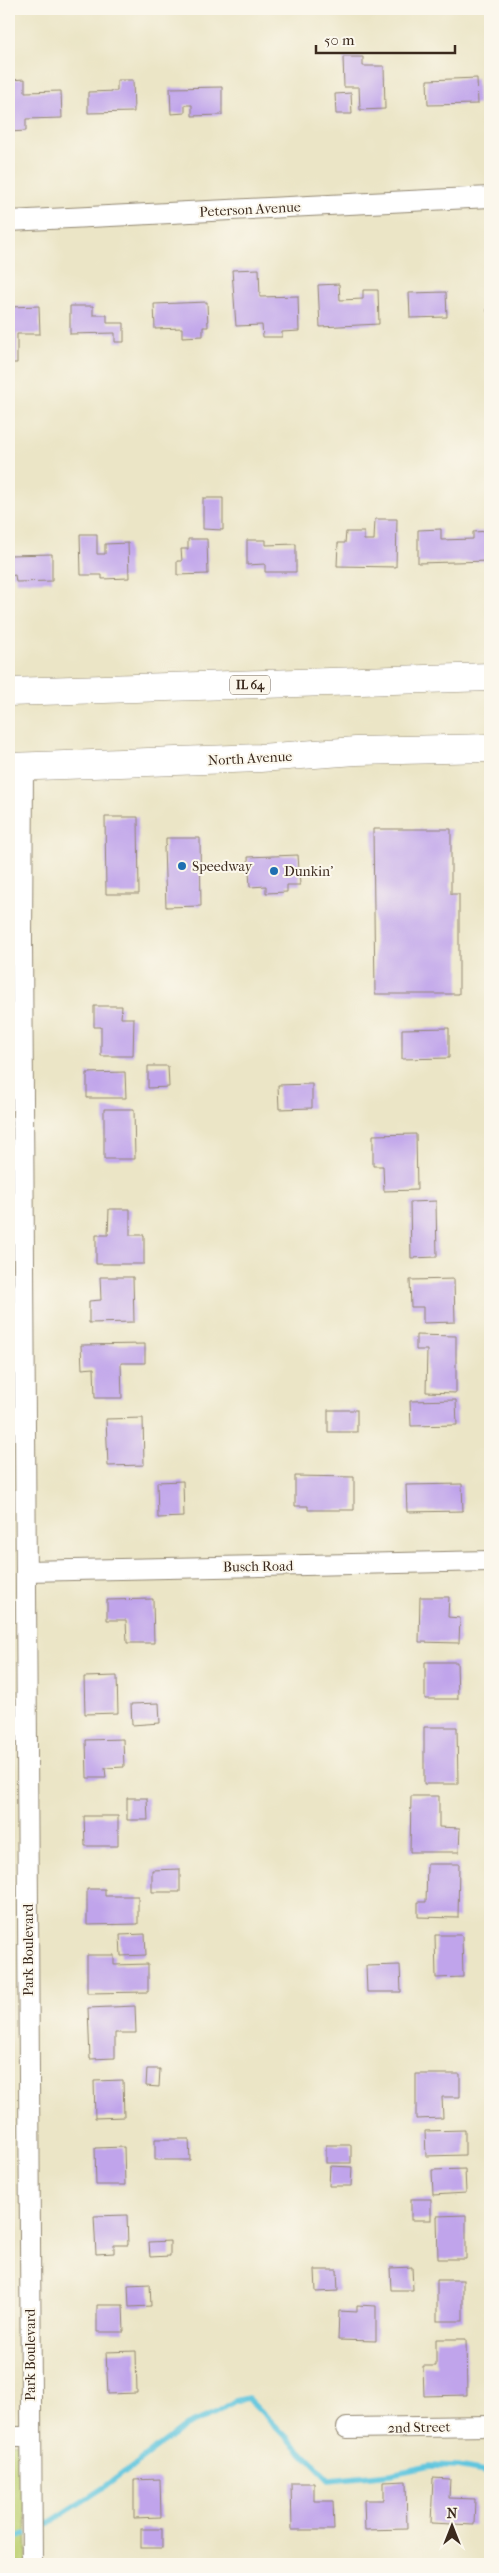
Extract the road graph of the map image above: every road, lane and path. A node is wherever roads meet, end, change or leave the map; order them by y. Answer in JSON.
{"nodes":[{"id":1,"x":490,"y":197,"type":"edge"},
{"id":2,"x":9,"y":220,"type":"edge"},
{"id":3,"x":490,"y":677,"type":"edge"},
{"id":4,"x":9,"y":692,"type":"edge"},
{"id":5,"x":490,"y":748,"type":"edge"},
{"id":6,"x":16,"y":767,"type":"edge"},
{"id":7,"x":490,"y":1562,"type":"edge"},
{"id":8,"x":26,"y":1571,"type":"junction"},
{"id":9,"x":490,"y":2426,"type":"edge"},
{"id":10,"x":347,"y":2428,"type":"dead end"},
{"id":11,"x":9,"y":2437,"type":"edge"},
{"id":12,"x":30,"y":2437,"type":"junction"},
{"id":13,"x":32,"y":2564,"type":"edge"}],
"edges":[{"from":1,"to":2,"type":"street","name":"Peterson Avenue"},
{"from":3,"to":4,"type":"main road","number":"IL 64"},
{"from":5,"to":6,"type":"main road","name":"North Avenue"},
{"from":6,"to":8,"type":"street","name":"Park Boulevard"},
{"from":7,"to":8,"type":"street","name":"Busch Road"},
{"from":8,"to":12,"type":"street","name":"Park Boulevard"},
{"from":9,"to":10,"type":"street","name":"2nd Street"},
{"from":11,"to":12,"type":"street"},
{"from":12,"to":13,"type":"street","name":"Park Boulevard"}]}
